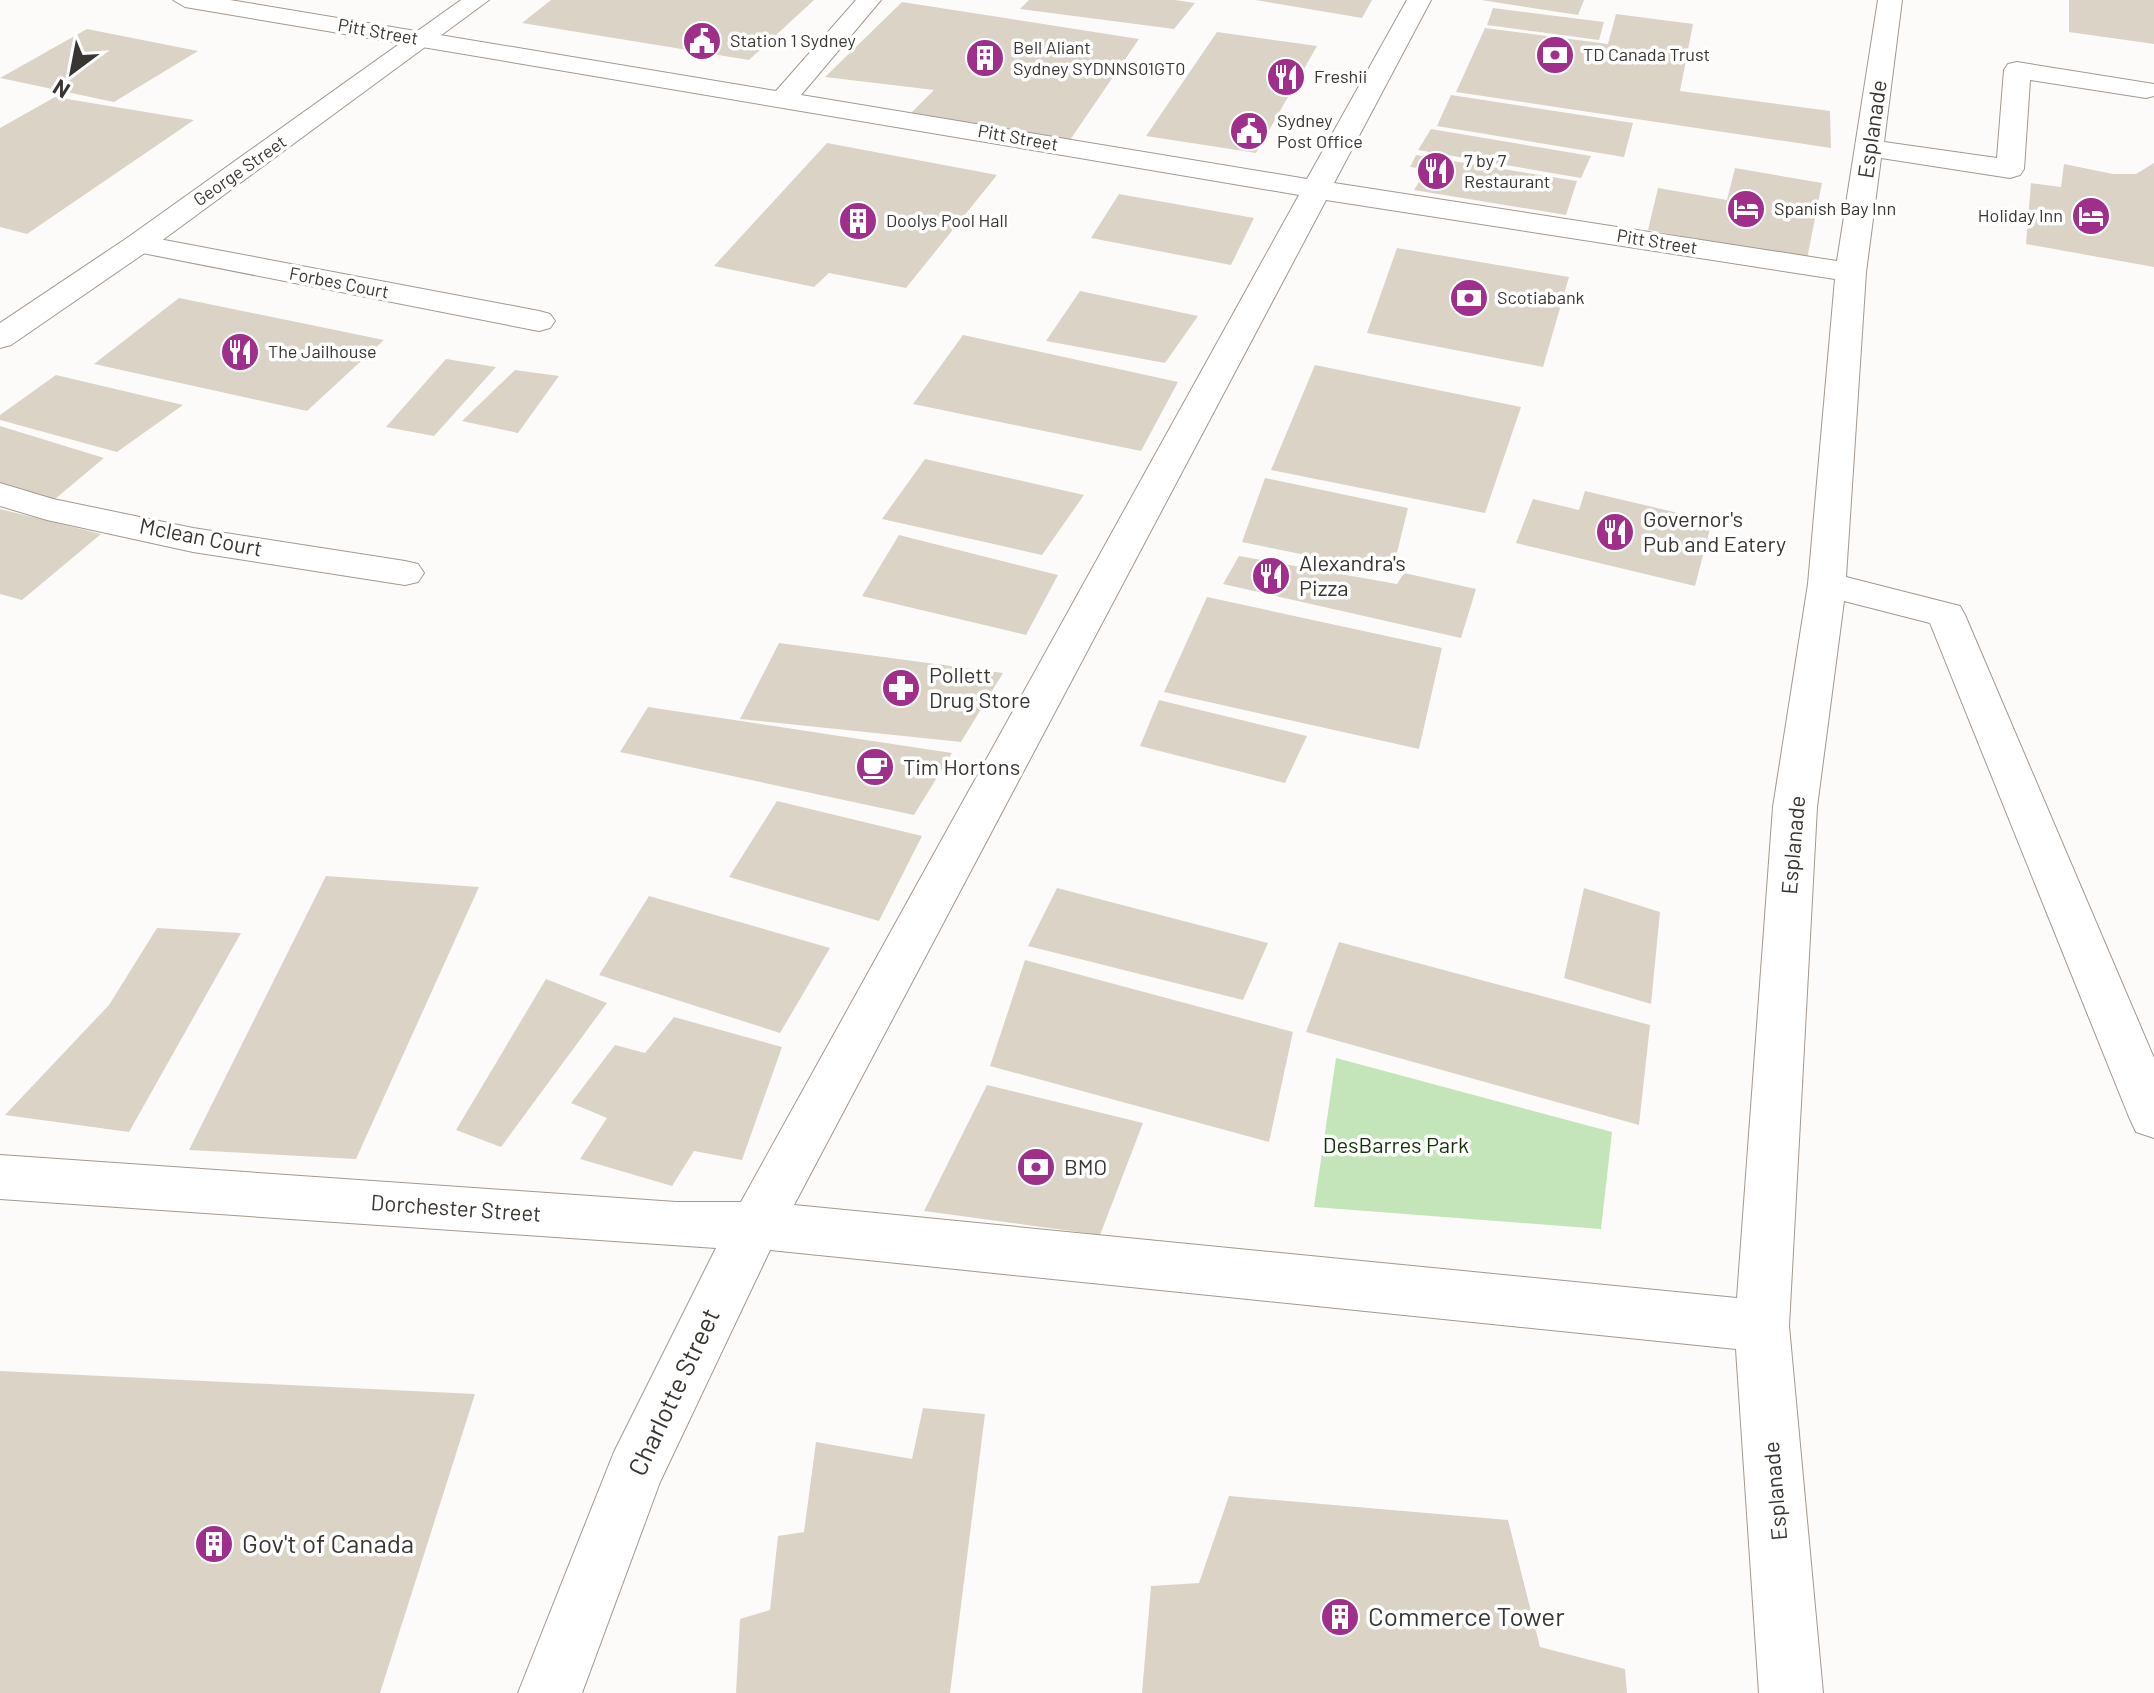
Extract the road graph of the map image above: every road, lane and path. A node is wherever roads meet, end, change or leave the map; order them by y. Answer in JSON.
{"nodes":[{"id":1,"x":185,"y":0,"type":"edge"},
{"id":2,"x":477,"y":0,"type":"edge"},
{"id":3,"x":869,"y":0,"type":"edge"},
{"id":4,"x":1419,"y":0,"type":"edge"},
{"id":5,"x":1890,"y":0,"type":"edge"},
{"id":6,"x":425,"y":40,"type":"junction"},
{"id":7,"x":2146,"y":90,"type":"dead end"},
{"id":8,"x":784,"y":98,"type":"junction"},
{"id":9,"x":1869,"y":148,"type":"junction"},
{"id":10,"x":1314,"y":189,"type":"junction"},
{"id":11,"x":138,"y":244,"type":"junction"},
{"id":12,"x":1851,"y":272,"type":"junction"},
{"id":13,"x":539,"y":321,"type":"dead end"},
{"id":14,"x":0,"y":338,"type":"edge"},
{"id":15,"x":0,"y":494,"type":"edge"},
{"id":16,"x":405,"y":573,"type":"dead end"},
{"id":17,"x":1827,"y":584,"type":"junction"},
{"id":18,"x":2154,"y":1117,"type":"edge"},
{"id":19,"x":0,"y":1177,"type":"edge"},
{"id":20,"x":758,"y":1225,"type":"junction"},
{"id":21,"x":1762,"y":1326,"type":"junction"},
{"id":22,"x":550,"y":1693,"type":"edge"},
{"id":23,"x":1791,"y":1693,"type":"edge"}],
"edges":[{"from":1,"to":6,"type":"street","name":"Pitt Street"},
{"from":2,"to":6,"type":"street","name":"George Street"},
{"from":3,"to":8,"type":"street"},
{"from":4,"to":10,"type":"street"},
{"from":5,"to":9,"type":"street","name":"Esplanade"},
{"from":6,"to":8,"type":"street","name":"Pitt Street"},
{"from":6,"to":11,"type":"street","name":"George Street"},
{"from":7,"to":9,"type":"street"},
{"from":8,"to":10,"type":"street","name":"Pitt Street"},
{"from":9,"to":12,"type":"street","name":"Esplanade"},
{"from":10,"to":12,"type":"street","name":"Pitt Street"},
{"from":10,"to":20,"type":"street","name":"Charlotte Street"},
{"from":11,"to":13,"type":"street","name":"Forbes Court"},
{"from":11,"to":14,"type":"street","name":"George Street"},
{"from":12,"to":17,"type":"street","name":"Esplanade"},
{"from":15,"to":16,"type":"street","name":"Mclean Court"},
{"from":17,"to":18,"type":"street"},
{"from":17,"to":21,"type":"street","name":"Esplanade"},
{"from":19,"to":20,"type":"street","name":"Dorchester Street"},
{"from":20,"to":21,"type":"street","name":"Dorchester Street"},
{"from":20,"to":22,"type":"street","name":"Charlotte Street"},
{"from":21,"to":23,"type":"street","name":"Esplanade"}]}
